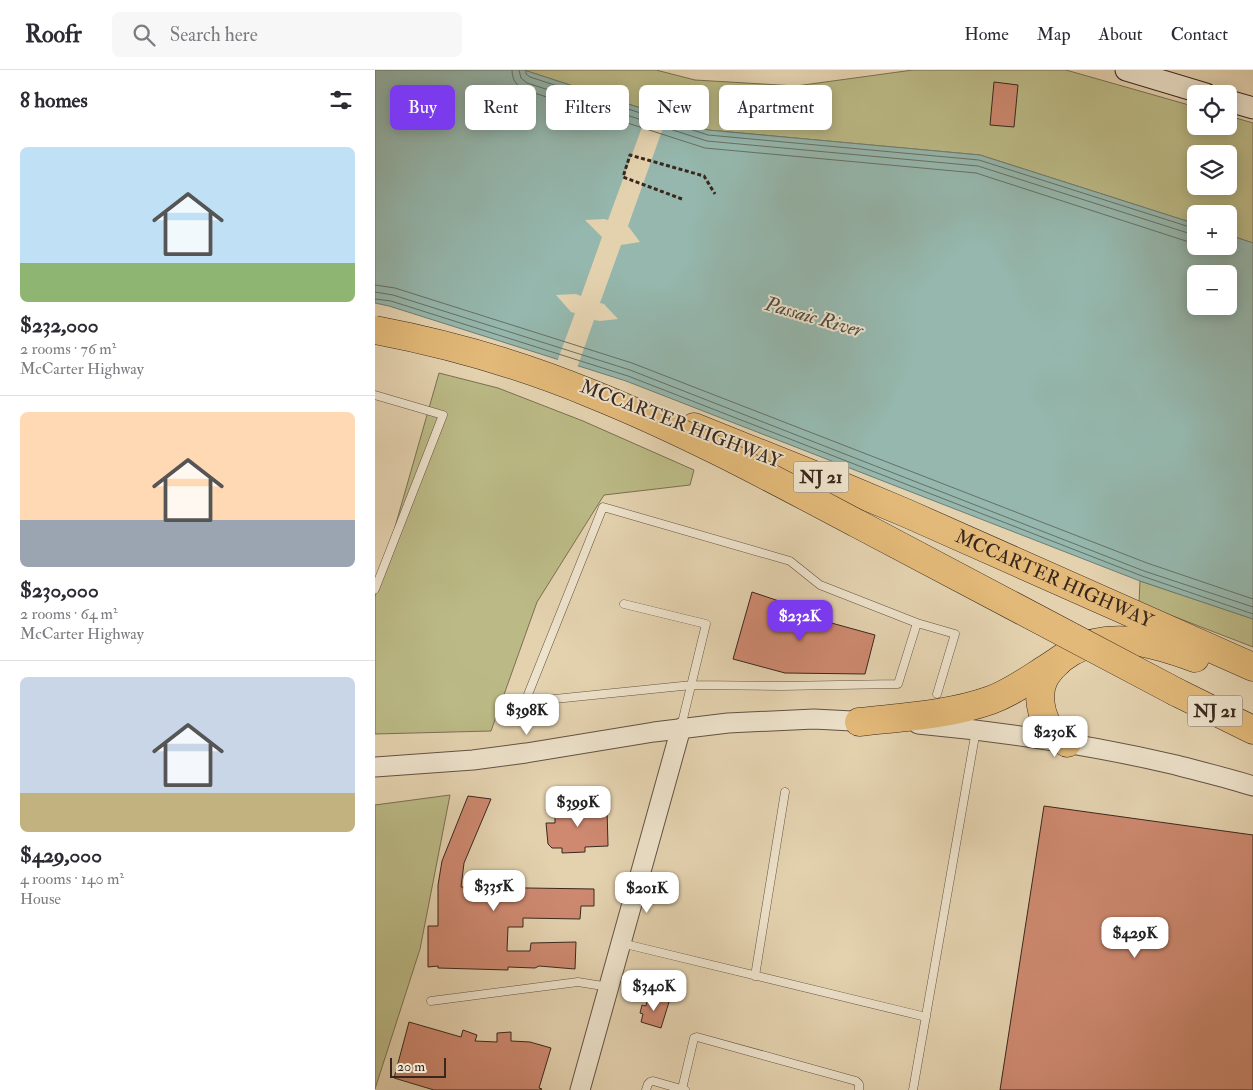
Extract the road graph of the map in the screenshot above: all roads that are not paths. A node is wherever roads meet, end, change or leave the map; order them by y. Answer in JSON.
{"nodes":[{"id":1,"x":1125,"y":70,"type":"edge"},
{"id":2,"x":1187,"y":88,"type":"edge"},
{"id":3,"x":1237,"y":103,"type":"edge"},
{"id":4,"x":1253,"y":108,"type":"edge"},
{"id":5,"x":375,"y":325,"type":"edge"},
{"id":6,"x":375,"y":330,"type":"edge"},
{"id":7,"x":375,"y":395,"type":"edge"},
{"id":8,"x":375,"y":589,"type":"edge"},
{"id":9,"x":624,"y":604,"type":"dead end"},
{"id":10,"x":917,"y":623,"type":"junction"},
{"id":11,"x":1074,"y":651,"type":"junction"},
{"id":12,"x":1253,"y":667,"type":"edge"},
{"id":13,"x":1253,"y":678,"type":"edge"},
{"id":14,"x":692,"y":685,"type":"junction"},
{"id":15,"x":937,"y":694,"type":"dead end"},
{"id":16,"x":859,"y":722,"type":"junction"},
{"id":17,"x":681,"y":728,"type":"junction"},
{"id":18,"x":976,"y":730,"type":"junction"},
{"id":19,"x":1253,"y":730,"type":"edge"},
{"id":20,"x":1067,"y":743,"type":"junction"},
{"id":21,"x":375,"y":767,"type":"edge"},
{"id":22,"x":1253,"y":786,"type":"edge"},
{"id":23,"x":785,"y":792,"type":"dead end"},
{"id":24,"x":621,"y":943,"type":"junction"},
{"id":25,"x":755,"y":976,"type":"junction"},
{"id":26,"x":609,"y":987,"type":"junction"},
{"id":27,"x":431,"y":1001,"type":"dead end"},
{"id":28,"x":926,"y":1017,"type":"junction"},
{"id":29,"x":581,"y":1090,"type":"edge"},
{"id":30,"x":646,"y":1090,"type":"edge"},
{"id":31,"x":683,"y":1090,"type":"edge"},
{"id":32,"x":859,"y":1090,"type":"edge"},
{"id":33,"x":913,"y":1090,"type":"edge"}],
"edges":[{"from":1,"to":2,"type":"main road"},
{"from":3,"to":4,"type":"main road"},
{"from":5,"to":12,"type":"highway","name":"MCCARTER HIGHWAY","number":"NJ 21"},
{"from":6,"to":19,"type":"highway","number":"NJ 21","bridge":true},
{"from":7,"to":8,"type":"lane"},
{"from":9,"to":14,"type":"lane"},
{"from":10,"to":14,"type":"lane"},
{"from":10,"to":14,"type":"lane"},
{"from":10,"to":15,"type":"lane"},
{"from":11,"to":13,"type":"highway"},
{"from":11,"to":16,"type":"highway"},
{"from":11,"to":20,"type":"highway"},
{"from":14,"to":17,"type":"lane"},
{"from":16,"to":17,"type":"street"},
{"from":16,"to":18,"type":"street"},
{"from":17,"to":21,"type":"street"},
{"from":17,"to":24,"type":"street"},
{"from":18,"to":20,"type":"street"},
{"from":18,"to":28,"type":"lane"},
{"from":20,"to":22,"type":"street"},
{"from":23,"to":25,"type":"lane"},
{"from":24,"to":25,"type":"lane"},
{"from":24,"to":26,"type":"street"},
{"from":25,"to":28,"type":"lane"},
{"from":26,"to":27,"type":"lane"},
{"from":26,"to":29,"type":"street"},
{"from":28,"to":33,"type":"lane"},
{"from":30,"to":31,"type":"lane"},
{"from":31,"to":32,"type":"lane"}]}
